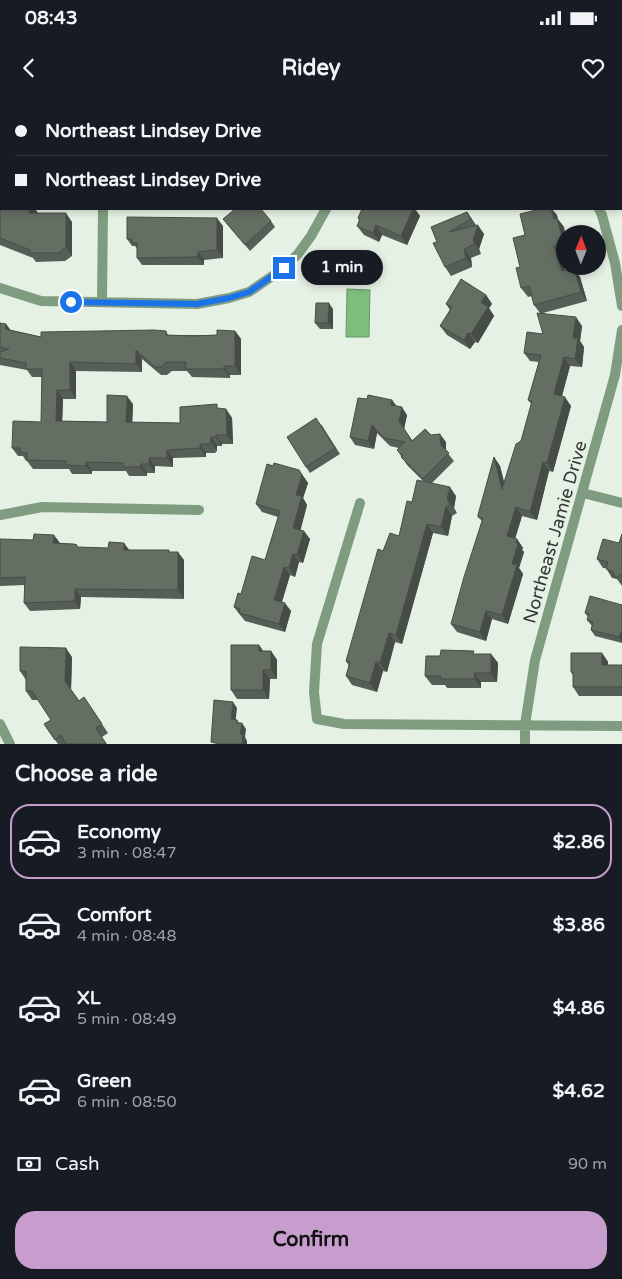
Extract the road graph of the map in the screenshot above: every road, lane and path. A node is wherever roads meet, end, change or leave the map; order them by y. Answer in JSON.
{"nodes":[{"id":1,"x":103,"y":210,"type":"edge"},
{"id":2,"x":325,"y":210,"type":"edge"},
{"id":3,"x":599,"y":210,"type":"edge"},
{"id":4,"x":0,"y":288,"type":"edge"},
{"id":5,"x":102,"y":302,"type":"junction"},
{"id":6,"x":622,"y":306,"type":"edge"},
{"id":7,"x":622,"y":330,"type":"edge"},
{"id":8,"x":583,"y":493,"type":"junction"},
{"id":9,"x":360,"y":503,"type":"dead end"},
{"id":10,"x":622,"y":503,"type":"edge"},
{"id":11,"x":199,"y":510,"type":"dead end"},
{"id":12,"x":0,"y":515,"type":"edge"},
{"id":13,"x":0,"y":724,"type":"edge"},
{"id":14,"x":525,"y":725,"type":"junction"},
{"id":15,"x":622,"y":726,"type":"edge"},
{"id":16,"x":10,"y":744,"type":"edge"},
{"id":17,"x":525,"y":744,"type":"edge"}],
"edges":[{"from":1,"to":5,"type":"street"},
{"from":2,"to":5,"type":"street"},
{"from":3,"to":6,"type":"street"},
{"from":4,"to":5,"type":"street"},
{"from":7,"to":8,"type":"street","name":"Northeast Jamie Drive"},
{"from":8,"to":10,"type":"street"},
{"from":8,"to":14,"type":"street","name":"Northeast Jamie Drive"},
{"from":9,"to":14,"type":"street"},
{"from":11,"to":12,"type":"street"},
{"from":13,"to":16,"type":"street"},
{"from":14,"to":15,"type":"street"},
{"from":14,"to":17,"type":"street","name":"Northeast Jamie Drive"}]}
